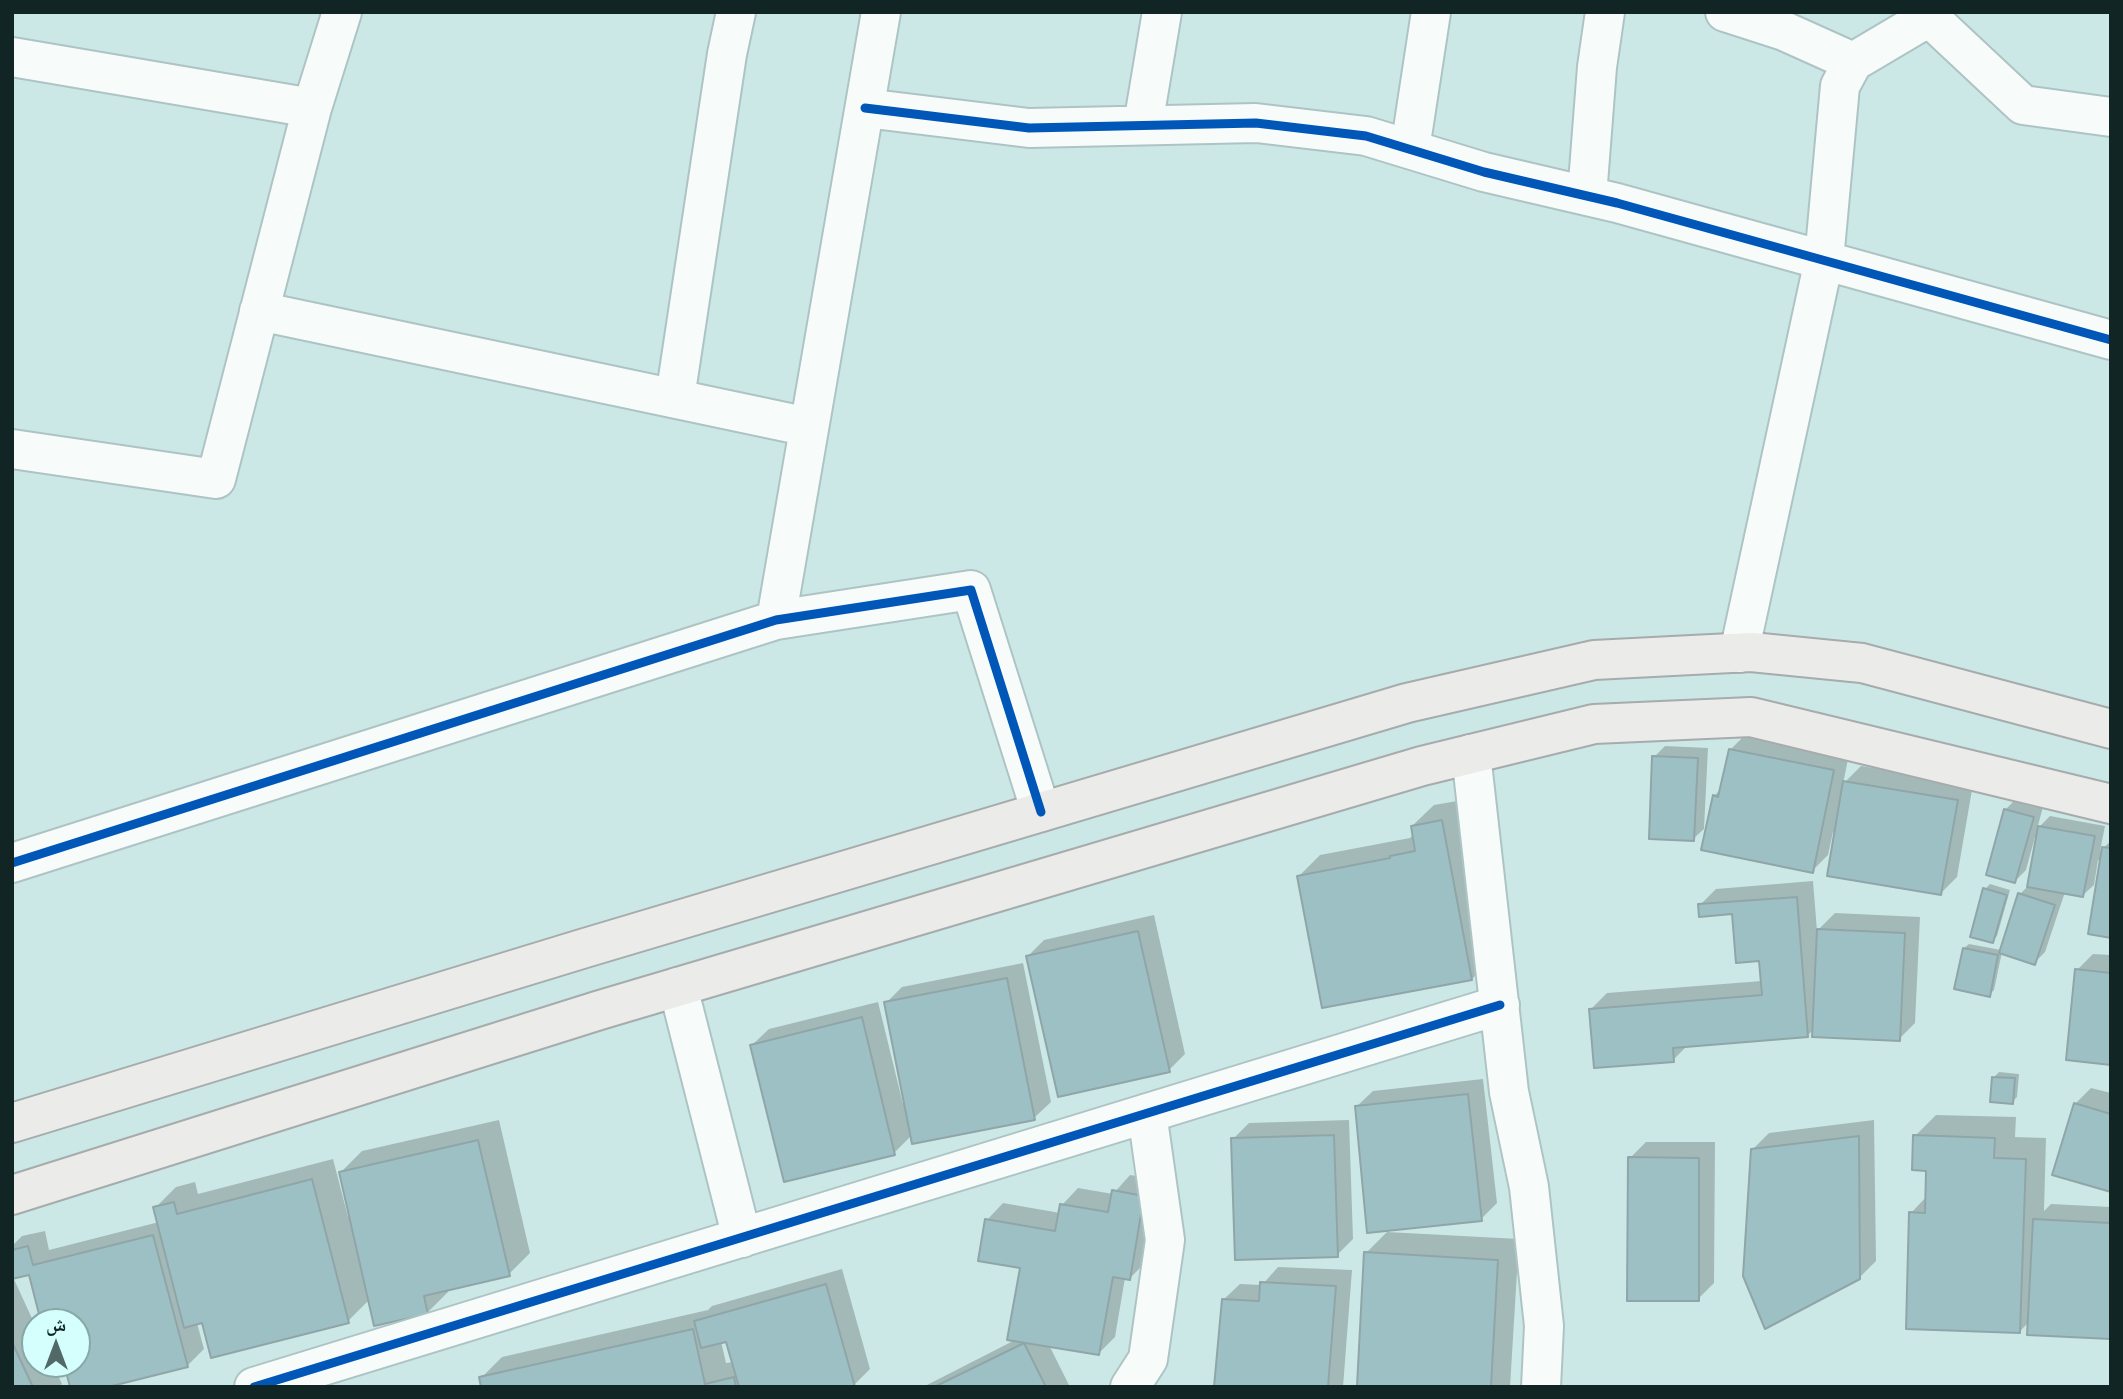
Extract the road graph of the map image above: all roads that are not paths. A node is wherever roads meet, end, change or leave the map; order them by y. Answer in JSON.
{"nodes":[{"id":1,"x":342,"y":12,"type":"edge"},
{"id":2,"x":736,"y":12,"type":"edge"},
{"id":3,"x":881,"y":12,"type":"edge"},
{"id":4,"x":1162,"y":12,"type":"edge"},
{"id":5,"x":1431,"y":12,"type":"edge"},
{"id":6,"x":1605,"y":12,"type":"edge"},
{"id":7,"x":1725,"y":12,"type":"edge"},
{"id":8,"x":1931,"y":15,"type":"edge"},
{"id":9,"x":12,"y":57,"type":"edge"},
{"id":10,"x":1853,"y":62,"type":"junction"},
{"id":11,"x":312,"y":108,"type":"junction"},
{"id":12,"x":865,"y":108,"type":"junction"},
{"id":13,"x":2111,"y":117,"type":"edge"},
{"id":14,"x":1143,"y":125,"type":"junction"},
{"id":15,"x":1410,"y":149,"type":"junction"},
{"id":16,"x":1587,"y":196,"type":"junction"},
{"id":17,"x":1824,"y":260,"type":"junction"},
{"id":18,"x":259,"y":312,"type":"junction"},
{"id":19,"x":2111,"y":340,"type":"edge"},
{"id":20,"x":675,"y":398,"type":"junction"},
{"id":21,"x":809,"y":427,"type":"junction"},
{"id":22,"x":12,"y":449,"type":"edge"},
{"id":23,"x":776,"y":620,"type":"junction"},
{"id":24,"x":1739,"y":653,"type":"junction"},
{"id":25,"x":2111,"y":729,"type":"edge"},
{"id":26,"x":1471,"y":754,"type":"junction"},
{"id":27,"x":2111,"y":804,"type":"edge"},
{"id":28,"x":1041,"y":812,"type":"junction"},
{"id":29,"x":12,"y":863,"type":"edge"},
{"id":30,"x":678,"y":987,"type":"junction"},
{"id":31,"x":1500,"y":1005,"type":"junction"},
{"id":32,"x":1147,"y":1113,"type":"junction"},
{"id":33,"x":12,"y":1123,"type":"edge"},
{"id":34,"x":12,"y":1195,"type":"edge"},
{"id":35,"x":742,"y":1238,"type":"junction"},
{"id":36,"x":254,"y":1387,"type":"edge"},
{"id":37,"x":1130,"y":1387,"type":"edge"},
{"id":38,"x":1541,"y":1387,"type":"edge"}],
"edges":[{"from":1,"to":11,"type":"street"},
{"from":2,"to":20,"type":"street"},
{"from":3,"to":12,"type":"street"},
{"from":4,"to":14,"type":"street"},
{"from":5,"to":15,"type":"street"},
{"from":6,"to":16,"type":"street"},
{"from":7,"to":10,"type":"street"},
{"from":8,"to":10,"type":"street"},
{"from":8,"to":13,"type":"street"},
{"from":9,"to":11,"type":"street"},
{"from":10,"to":17,"type":"street"},
{"from":11,"to":18,"type":"street"},
{"from":12,"to":14,"type":"street"},
{"from":12,"to":21,"type":"street"},
{"from":14,"to":15,"type":"street"},
{"from":15,"to":16,"type":"street"},
{"from":16,"to":17,"type":"street"},
{"from":17,"to":19,"type":"street"},
{"from":17,"to":24,"type":"street"},
{"from":18,"to":20,"type":"street"},
{"from":18,"to":22,"type":"street"},
{"from":20,"to":21,"type":"street"},
{"from":21,"to":23,"type":"street"},
{"from":23,"to":28,"type":"street"},
{"from":23,"to":29,"type":"street"},
{"from":24,"to":25,"type":"main road"},
{"from":24,"to":28,"type":"main road"},
{"from":26,"to":27,"type":"main road"},
{"from":26,"to":30,"type":"main road"},
{"from":26,"to":31,"type":"street"},
{"from":28,"to":33,"type":"main road"},
{"from":30,"to":34,"type":"main road"},
{"from":30,"to":35,"type":"street"},
{"from":31,"to":32,"type":"street"},
{"from":31,"to":38,"type":"street"},
{"from":32,"to":35,"type":"street"},
{"from":32,"to":37,"type":"street"},
{"from":35,"to":36,"type":"street"}]}
